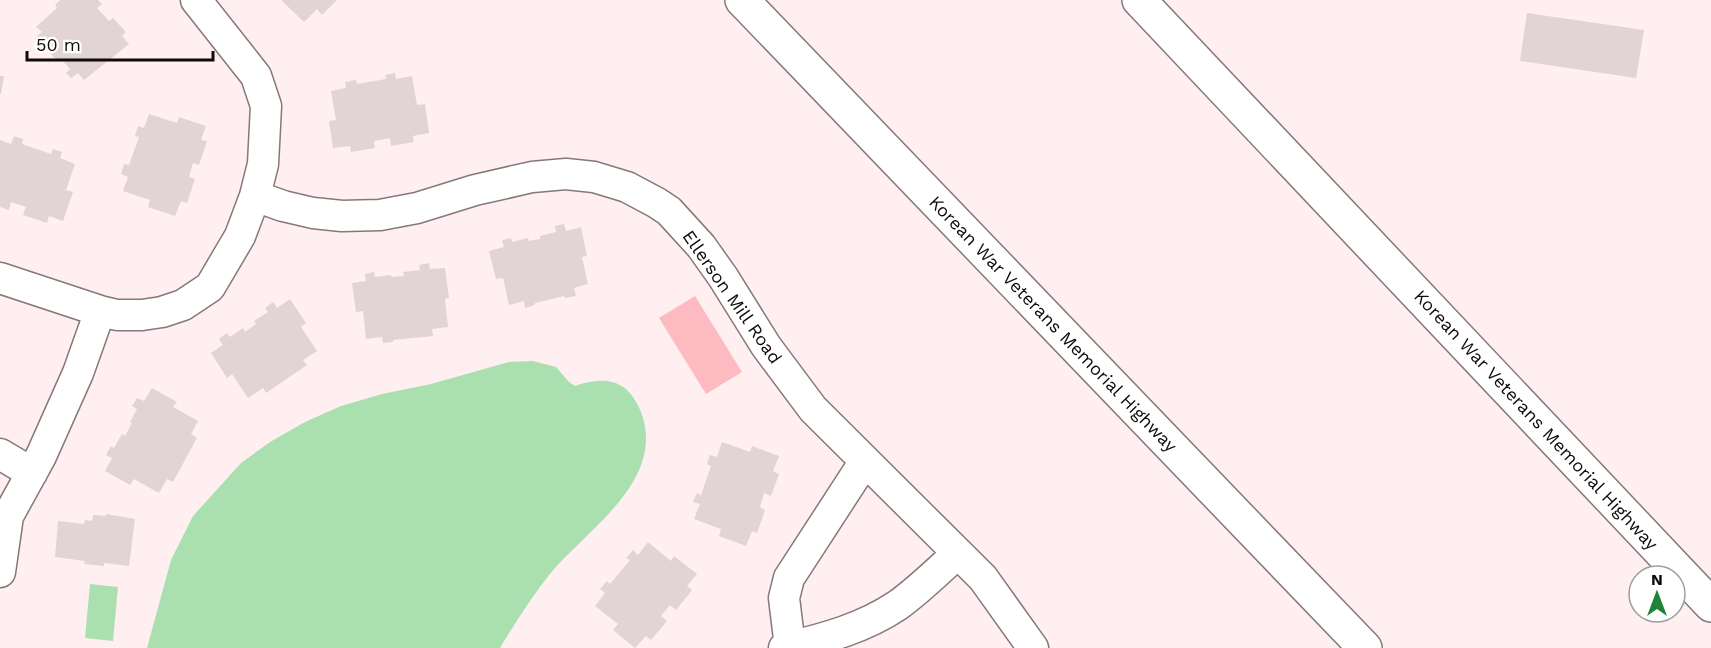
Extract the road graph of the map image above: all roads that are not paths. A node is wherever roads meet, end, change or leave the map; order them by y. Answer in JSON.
{"nodes":[{"id":1,"x":196,"y":0,"type":"edge"},
{"id":2,"x":742,"y":0,"type":"edge"},
{"id":3,"x":1139,"y":0,"type":"edge"},
{"id":4,"x":255,"y":196,"type":"junction"},
{"id":5,"x":0,"y":278,"type":"edge"},
{"id":6,"x":100,"y":311,"type":"junction"},
{"id":7,"x":0,"y":454,"type":"edge"},
{"id":8,"x":865,"y":461,"type":"junction"},
{"id":9,"x":32,"y":473,"type":"junction"},
{"id":10,"x":4,"y":518,"type":"edge"},
{"id":11,"x":958,"y":553,"type":"junction"},
{"id":12,"x":0,"y":572,"type":"edge"},
{"id":13,"x":1711,"y":605,"type":"edge"},
{"id":14,"x":787,"y":647,"type":"edge"},
{"id":15,"x":1033,"y":648,"type":"edge"},
{"id":16,"x":1365,"y":648,"type":"edge"}],
"edges":[{"from":1,"to":4,"type":"street"},
{"from":2,"to":16,"type":"highway","name":"Korean War Veterans Memorial Highway"},
{"from":3,"to":13,"type":"highway","name":"Korean War Veterans Memorial Highway"},
{"from":4,"to":6,"type":"street"},
{"from":4,"to":8,"type":"street","name":"Ellerson Mill Road"},
{"from":5,"to":6,"type":"street"},
{"from":6,"to":9,"type":"street"},
{"from":7,"to":9,"type":"street"},
{"from":8,"to":11,"type":"street","name":"Ellerson Mill Road"},
{"from":8,"to":14,"type":"street"},
{"from":9,"to":10,"type":"street"},
{"from":10,"to":12,"type":"street"},
{"from":11,"to":14,"type":"street"},
{"from":11,"to":15,"type":"street","name":"Ellerson Mill Road"}]}
